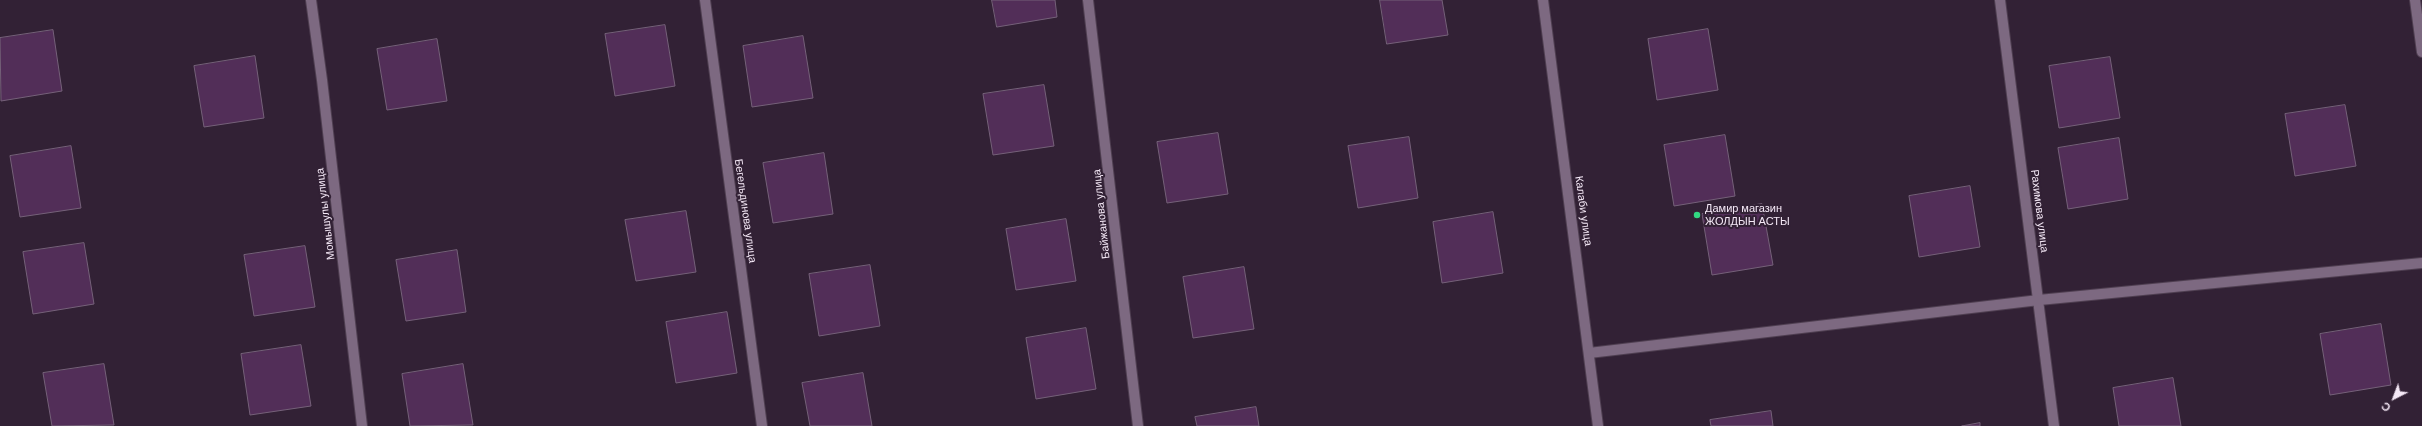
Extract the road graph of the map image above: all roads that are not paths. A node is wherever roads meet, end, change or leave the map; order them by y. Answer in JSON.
{"nodes":[{"id":1,"x":311,"y":0,"type":"edge"},
{"id":2,"x":705,"y":0,"type":"edge"},
{"id":3,"x":1088,"y":0,"type":"edge"},
{"id":4,"x":1542,"y":0,"type":"edge"},
{"id":5,"x":2000,"y":0,"type":"edge"},
{"id":6,"x":2415,"y":0,"type":"edge"},
{"id":7,"x":2422,"y":52,"type":"edge"},
{"id":8,"x":2422,"y":263,"type":"edge"},
{"id":9,"x":2038,"y":300,"type":"junction"},
{"id":10,"x":1589,"y":353,"type":"junction"},
{"id":11,"x":362,"y":426,"type":"edge"},
{"id":12,"x":762,"y":426,"type":"edge"},
{"id":13,"x":1138,"y":426,"type":"edge"},
{"id":14,"x":1598,"y":426,"type":"edge"},
{"id":15,"x":2054,"y":426,"type":"edge"}],
"edges":[{"from":1,"to":11,"type":"street","name":"Момышулы улица"},
{"from":2,"to":12,"type":"street","name":"Бегельдинова улица"},
{"from":3,"to":13,"type":"street","name":"Байжанова улица"},
{"from":4,"to":10,"type":"street","name":"Калаби улица"},
{"from":5,"to":9,"type":"street","name":"Рахимова улица"},
{"from":6,"to":7,"type":"street"},
{"from":8,"to":9,"type":"street"},
{"from":9,"to":10,"type":"street"},
{"from":9,"to":15,"type":"street","name":"Рахимова улица"},
{"from":10,"to":14,"type":"street","name":"Калаби улица"}]}
